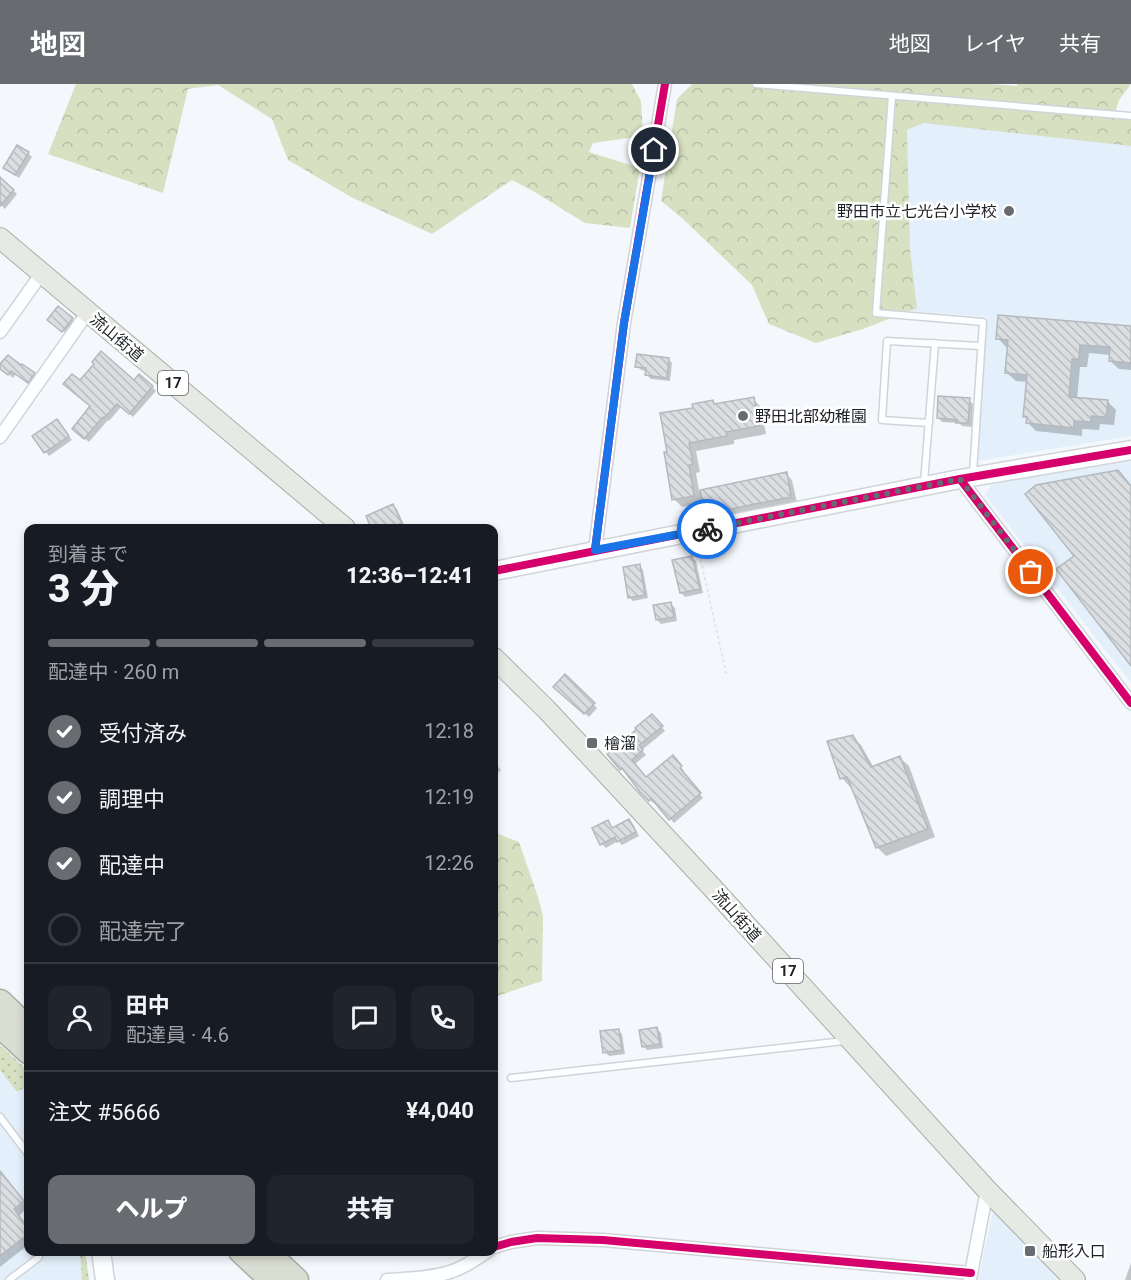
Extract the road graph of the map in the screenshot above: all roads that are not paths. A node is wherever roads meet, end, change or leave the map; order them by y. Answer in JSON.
{"nodes":[{"id":1,"x":665,"y":84,"type":"edge"},
{"id":2,"x":756,"y":84,"type":"edge"},
{"id":3,"x":892,"y":96,"type":"junction"},
{"id":4,"x":1131,"y":116,"type":"edge"},
{"id":5,"x":0,"y":238,"type":"edge"},
{"id":6,"x":42,"y":273,"type":"junction"},
{"id":7,"x":88,"y":312,"type":"junction"},
{"id":8,"x":0,"y":332,"type":"edge"},
{"id":9,"x":935,"y":343,"type":"junction"},
{"id":10,"x":981,"y":346,"type":"junction"},
{"id":11,"x":929,"y":423,"type":"junction"},
{"id":12,"x":0,"y":437,"type":"edge"},
{"id":13,"x":1131,"y":450,"type":"edge"},
{"id":14,"x":966,"y":478,"type":"junction"},
{"id":15,"x":924,"y":486,"type":"junction"},
{"id":16,"x":340,"y":524,"type":"edge"},
{"id":17,"x":595,"y":550,"type":"junction"},
{"id":18,"x":498,"y":570,"type":"edge"},
{"id":19,"x":498,"y":667,"type":"edge"},
{"id":20,"x":1131,"y":703,"type":"edge"},
{"id":21,"x":0,"y":1002,"type":"edge"},
{"id":22,"x":0,"y":1025,"type":"edge"},
{"id":23,"x":24,"y":1025,"type":"edge"},
{"id":24,"x":851,"y":1040,"type":"junction"},
{"id":25,"x":24,"y":1047,"type":"edge"},
{"id":26,"x":511,"y":1078,"type":"dead end"},
{"id":27,"x":0,"y":1117,"type":"edge"},
{"id":28,"x":24,"y":1149,"type":"edge"},
{"id":29,"x":987,"y":1190,"type":"junction"},
{"id":30,"x":498,"y":1246,"type":"edge"},
{"id":31,"x":39,"y":1256,"type":"edge"},
{"id":32,"x":102,"y":1256,"type":"edge"},
{"id":33,"x":246,"y":1256,"type":"edge"},
{"id":34,"x":270,"y":1256,"type":"edge"},
{"id":35,"x":480,"y":1256,"type":"edge"},
{"id":36,"x":970,"y":1276,"type":"edge"},
{"id":37,"x":9,"y":1280,"type":"edge"},
{"id":38,"x":105,"y":1280,"type":"edge"},
{"id":39,"x":272,"y":1280,"type":"edge"},
{"id":40,"x":296,"y":1280,"type":"edge"},
{"id":41,"x":387,"y":1280,"type":"edge"},
{"id":42,"x":1075,"y":1280,"type":"edge"}],
"edges":[{"from":1,"to":17,"type":"street"},
{"from":2,"to":3,"type":"lane"},
{"from":3,"to":4,"type":"lane"},
{"from":3,"to":10,"type":"lane"},
{"from":5,"to":6,"type":"main road","name":"流山街道","number":"17"},
{"from":6,"to":7,"type":"main road","name":"流山街道","number":"17"},
{"from":6,"to":8,"type":"street"},
{"from":7,"to":12,"type":"street"},
{"from":7,"to":16,"type":"main road","name":"流山街道","number":"17"},
{"from":9,"to":10,"type":"lane"},
{"from":9,"to":11,"type":"lane"},
{"from":9,"to":11,"type":"lane"},
{"from":10,"to":14,"type":"lane"},
{"from":11,"to":15,"type":"lane"},
{"from":13,"to":14,"type":"street"},
{"from":14,"to":15,"type":"street"},
{"from":14,"to":20,"type":"street"},
{"from":15,"to":17,"type":"street"},
{"from":17,"to":18,"type":"street"},
{"from":19,"to":24,"type":"main road","name":"流山街道","number":"17"},
{"from":21,"to":23,"type":"highway"},
{"from":22,"to":25,"type":"highway"},
{"from":24,"to":26,"type":"lane"},
{"from":24,"to":29,"type":"main road","name":"流山街道","number":"17"},
{"from":27,"to":28,"type":"lane"},
{"from":29,"to":36,"type":"street"},
{"from":29,"to":42,"type":"main road","name":"流山街道","number":"17"},
{"from":30,"to":36,"type":"street"},
{"from":31,"to":37,"type":"lane"},
{"from":32,"to":38,"type":"street"},
{"from":33,"to":39,"type":"highway"},
{"from":34,"to":40,"type":"highway"},
{"from":35,"to":41,"type":"street"}]}
